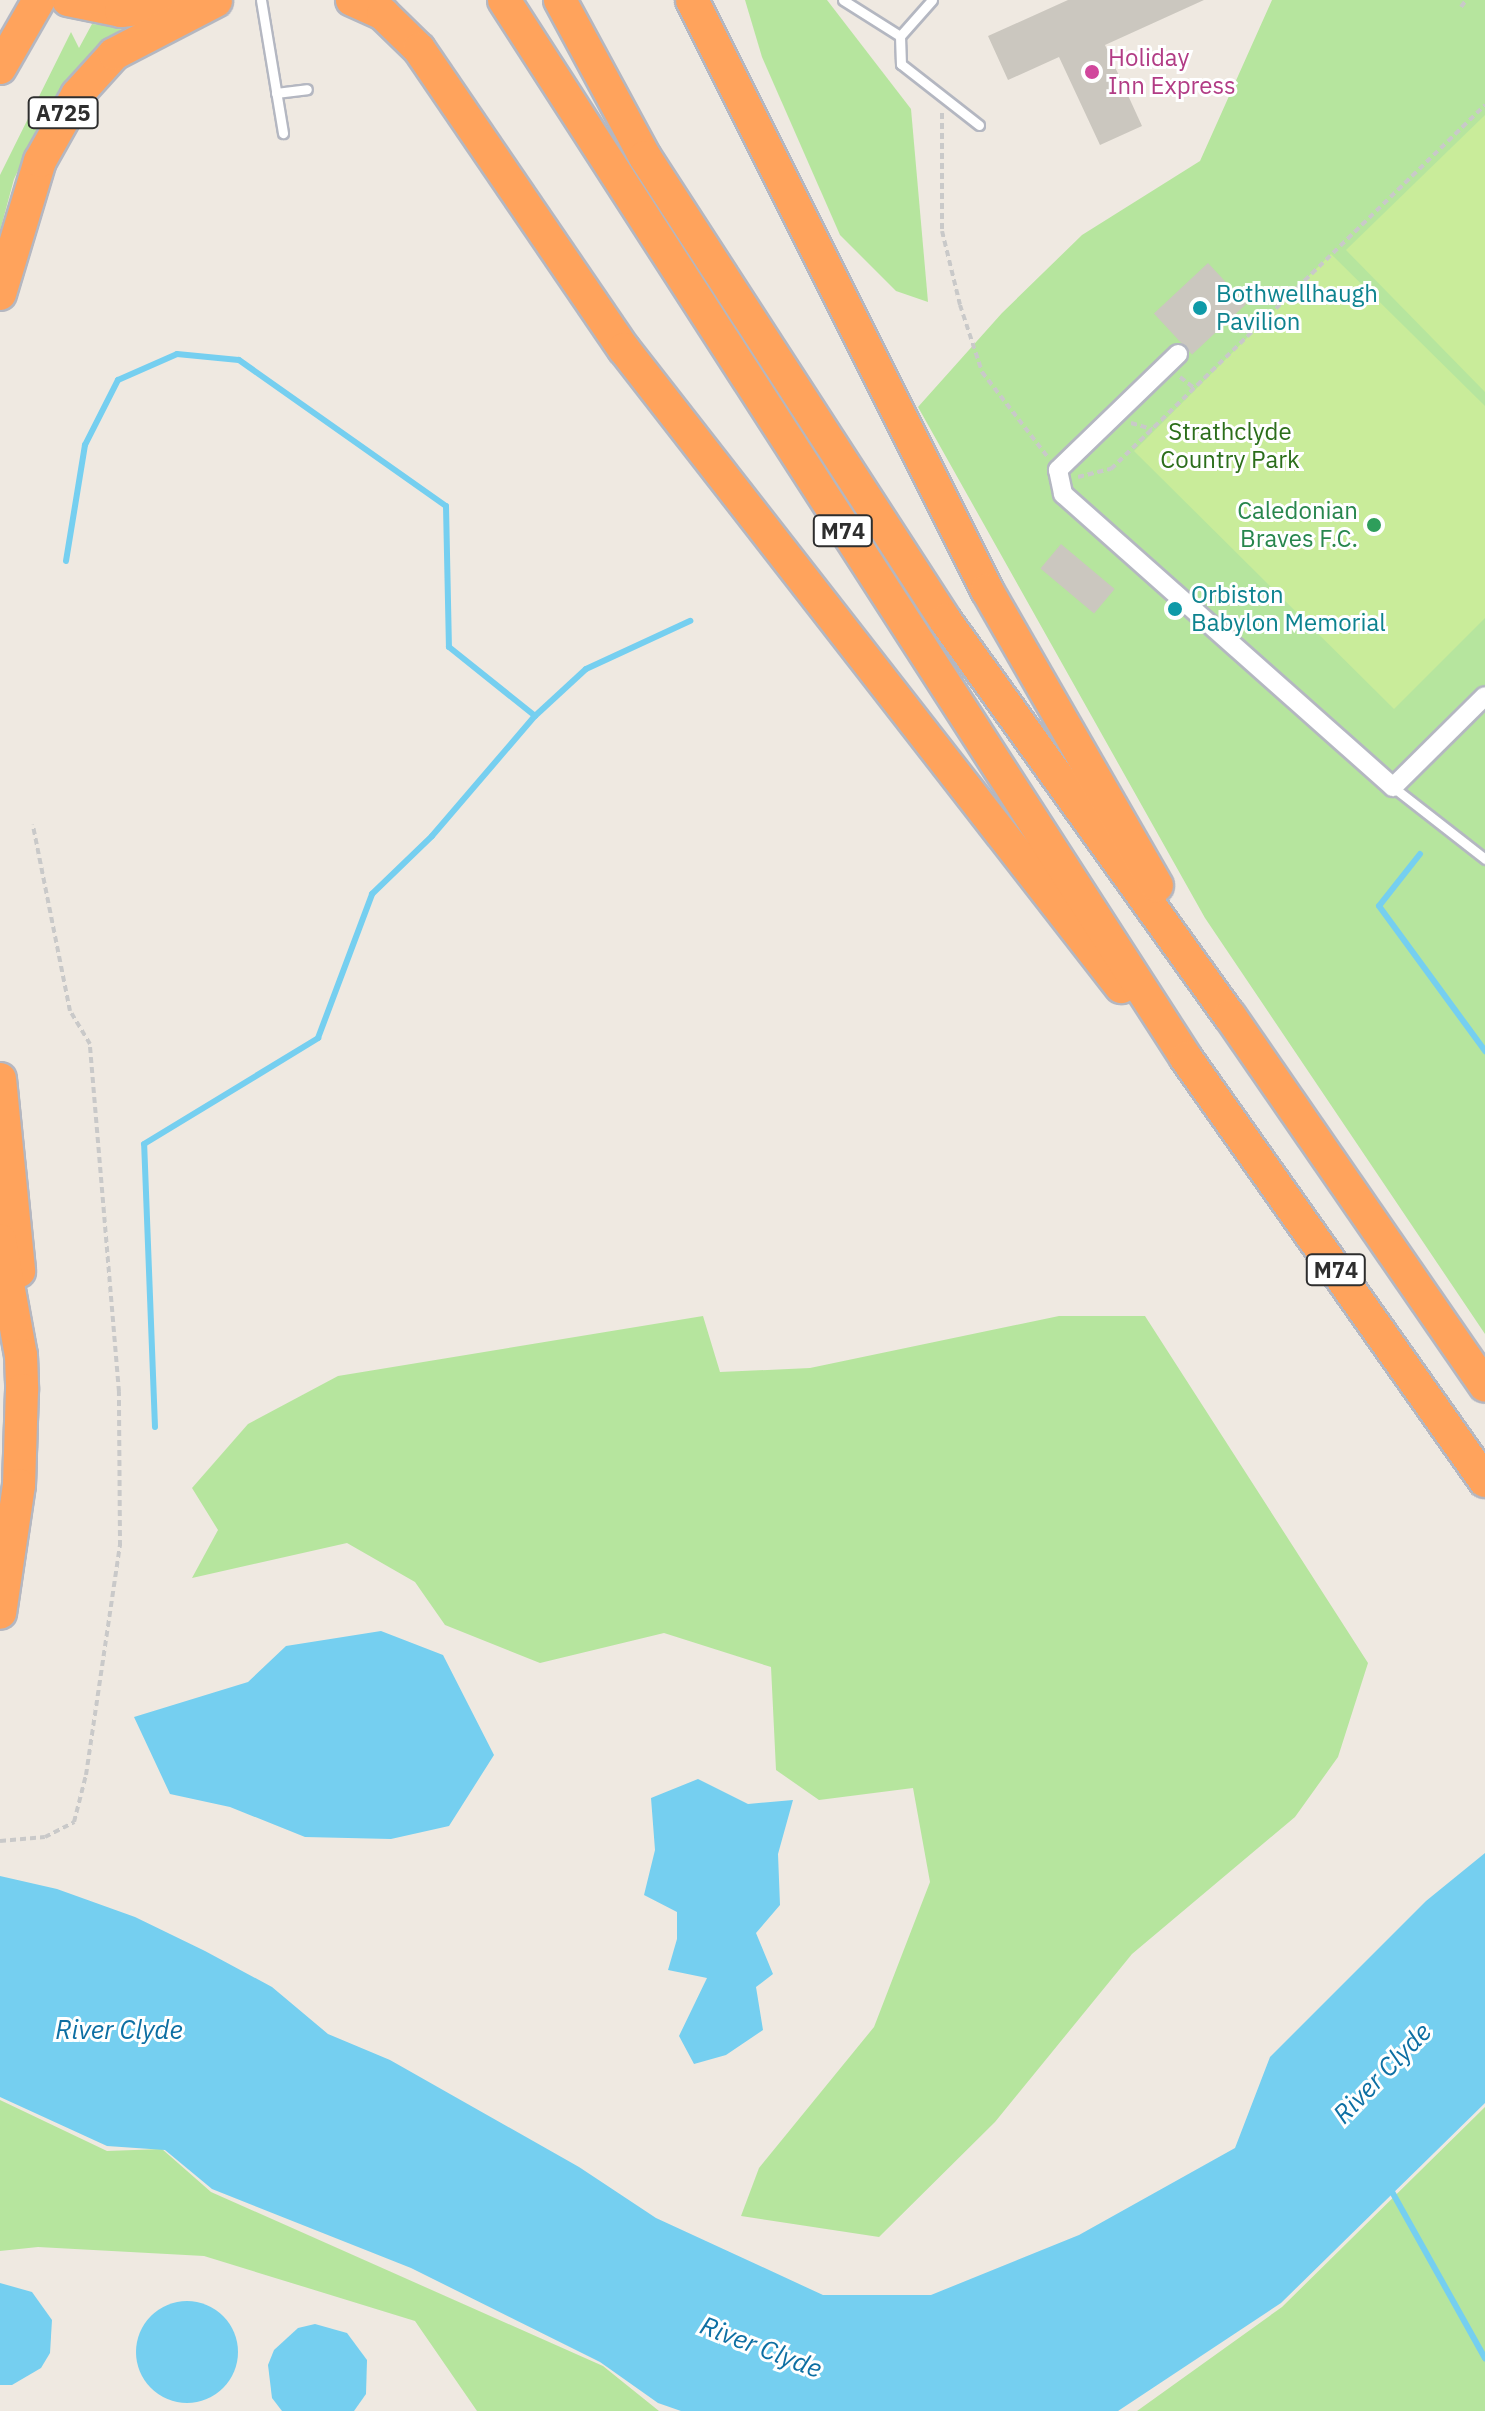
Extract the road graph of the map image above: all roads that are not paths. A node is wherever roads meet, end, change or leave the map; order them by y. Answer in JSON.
{"nodes":[{"id":1,"x":39,"y":0,"type":"edge"},
{"id":2,"x":68,"y":0,"type":"edge"},
{"id":3,"x":218,"y":0,"type":"edge"},
{"id":4,"x":261,"y":0,"type":"edge"},
{"id":5,"x":352,"y":0,"type":"edge"},
{"id":6,"x":504,"y":0,"type":"edge"},
{"id":7,"x":560,"y":0,"type":"edge"},
{"id":8,"x":692,"y":0,"type":"edge"},
{"id":9,"x":843,"y":0,"type":"edge"},
{"id":10,"x":932,"y":0,"type":"edge"},
{"id":11,"x":900,"y":36,"type":"junction"},
{"id":12,"x":0,"y":68,"type":"edge"},
{"id":13,"x":307,"y":89,"type":"dead end"},
{"id":14,"x":276,"y":93,"type":"junction"},
{"id":15,"x":979,"y":125,"type":"dead end"},
{"id":16,"x":283,"y":133,"type":"dead end"},
{"id":17,"x":0,"y":294,"type":"edge"},
{"id":18,"x":1178,"y":354,"type":"dead end"},
{"id":19,"x":1485,"y":696,"type":"edge"},
{"id":20,"x":1393,"y":787,"type":"junction"},
{"id":21,"x":1485,"y":859,"type":"edge"},
{"id":22,"x":1230,"y":1016,"type":"junction"},
{"id":23,"x":1186,"y":1058,"type":"junction"},
{"id":24,"x":0,"y":1079,"type":"edge"},
{"id":25,"x":0,"y":1240,"type":"edge"},
{"id":26,"x":21,"y":1355,"type":"junction"},
{"id":27,"x":1485,"y":1386,"type":"edge"},
{"id":28,"x":1485,"y":1481,"type":"edge"},
{"id":29,"x":0,"y":1613,"type":"edge"}],
"edges":[{"from":1,"to":12,"type":"highway"},
{"from":2,"to":3,"type":"highway","number":"A725"},
{"from":3,"to":17,"type":"highway","number":"A725"},
{"from":4,"to":14,"type":"lane"},
{"from":5,"to":23,"type":"highway"},
{"from":6,"to":23,"type":"highway","number":"M74"},
{"from":7,"to":22,"type":"highway","number":"M74"},
{"from":8,"to":22,"type":"highway"},
{"from":9,"to":11,"type":"lane"},
{"from":10,"to":11,"type":"lane"},
{"from":11,"to":15,"type":"lane"},
{"from":13,"to":14,"type":"lane"},
{"from":14,"to":16,"type":"lane"},
{"from":18,"to":20,"type":"street"},
{"from":19,"to":20,"type":"street"},
{"from":20,"to":21,"type":"lane"},
{"from":22,"to":27,"type":"highway","number":"M74"},
{"from":23,"to":28,"type":"highway","number":"M74"},
{"from":24,"to":26,"type":"highway"},
{"from":25,"to":26,"type":"highway"},
{"from":26,"to":29,"type":"highway"}]}
